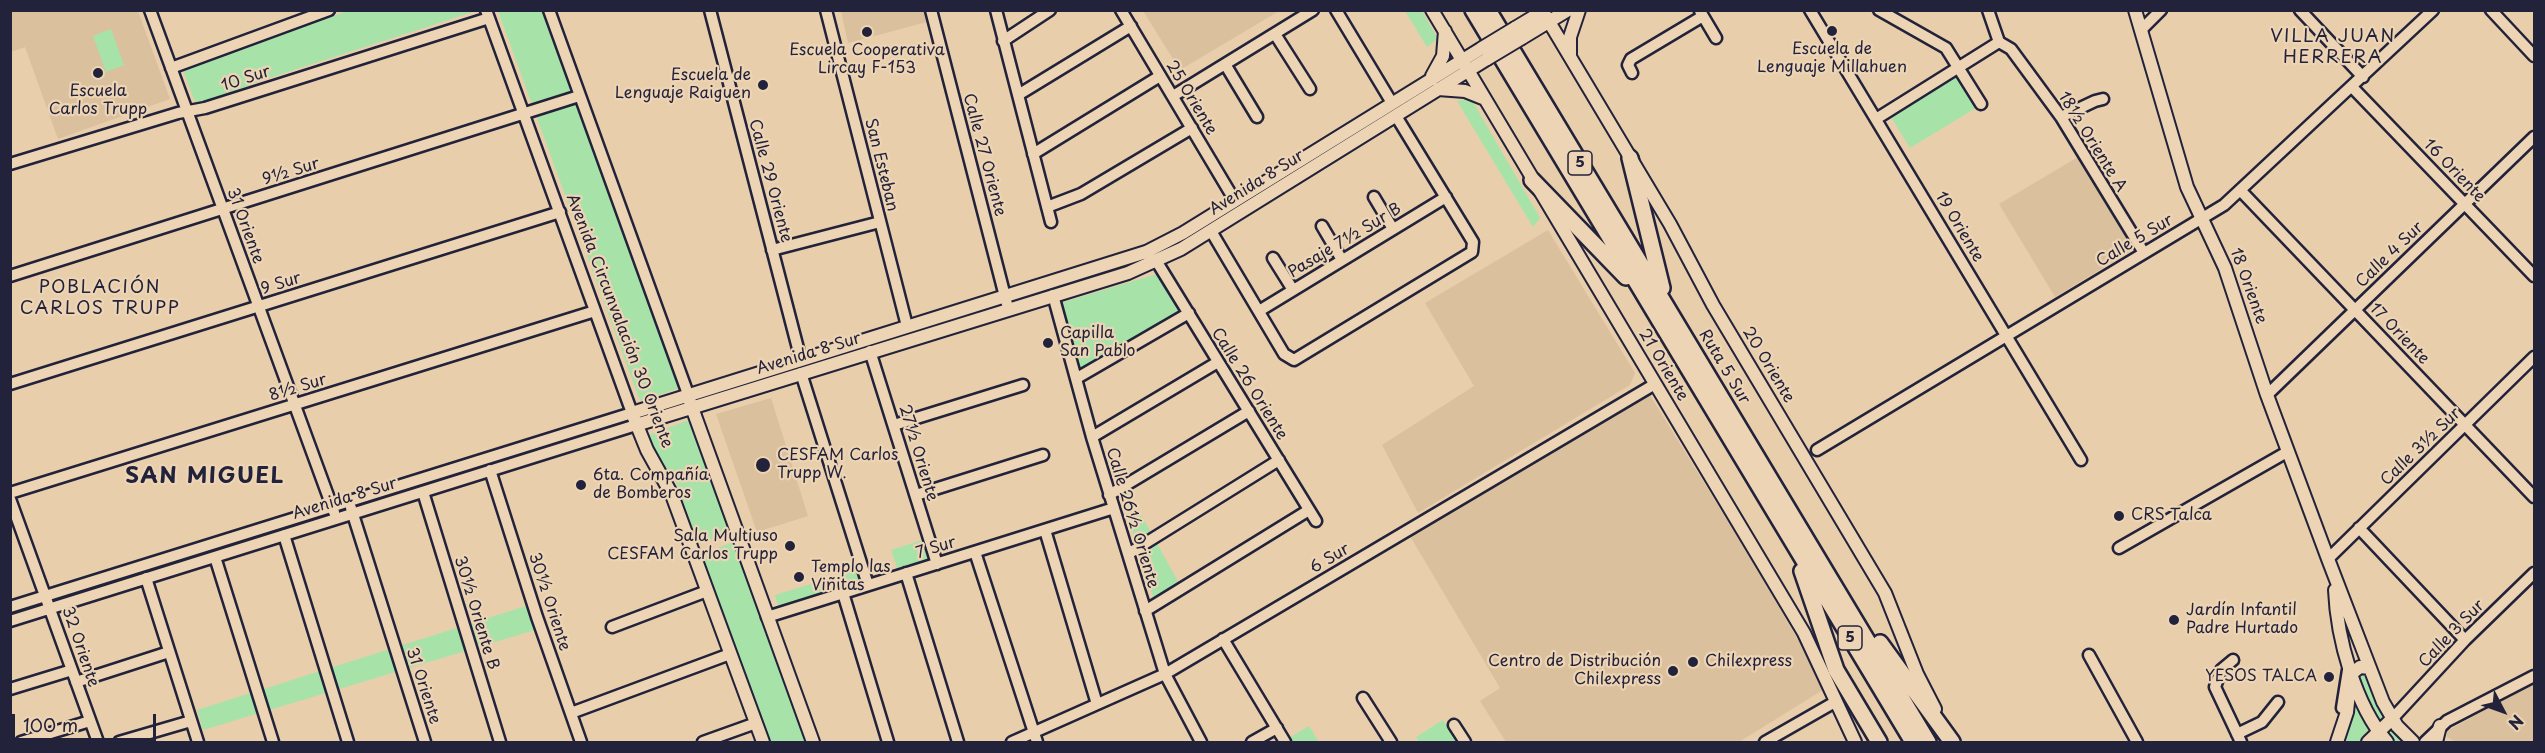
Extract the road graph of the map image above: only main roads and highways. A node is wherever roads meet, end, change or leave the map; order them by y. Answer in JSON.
{"nodes":[{"id":1,"x":1432,"y":10,"type":"edge"},
{"id":2,"x":1473,"y":10,"type":"edge"},
{"id":3,"x":1488,"y":10,"type":"edge"},
{"id":4,"x":1568,"y":10,"type":"edge"},
{"id":5,"x":1579,"y":10,"type":"edge"},
{"id":6,"x":2135,"y":10,"type":"edge"},
{"id":7,"x":1544,"y":14,"type":"edge"},
{"id":8,"x":1444,"y":31,"type":"junction"},
{"id":9,"x":1570,"y":57,"type":"junction"},
{"id":10,"x":1465,"y":65,"type":"junction"},
{"id":11,"x":1435,"y":83,"type":"junction"},
{"id":12,"x":1486,"y":100,"type":"junction"},
{"id":13,"x":1630,"y":158,"type":"junction"},
{"id":14,"x":1532,"y":180,"type":"junction"},
{"id":15,"x":1007,"y":302,"type":"junction"},
{"id":16,"x":1652,"y":308,"type":"junction"},
{"id":17,"x":1672,"y":316,"type":"junction"},
{"id":18,"x":688,"y":394,"type":"junction"},
{"id":19,"x":692,"y":408,"type":"junction"},
{"id":20,"x":634,"y":419,"type":"junction"},
{"id":21,"x":1787,"y":534,"type":"junction"},
{"id":22,"x":2333,"y":573,"type":"junction"},
{"id":23,"x":1838,"y":592,"type":"junction"},
{"id":24,"x":2370,"y":668,"type":"junction"},
{"id":25,"x":2350,"y":670,"type":"junction"},
{"id":26,"x":2392,"y":719,"type":"junction"},
{"id":27,"x":2440,"y":726,"type":"road end"},
{"id":28,"x":2383,"y":738,"type":"edge"},
{"id":29,"x":763,"y":742,"type":"edge"},
{"id":30,"x":813,"y":742,"type":"edge"},
{"id":31,"x":1855,"y":742,"type":"edge"},
{"id":32,"x":1880,"y":742,"type":"edge"},
{"id":33,"x":1913,"y":742,"type":"edge"},
{"id":34,"x":1928,"y":742,"type":"edge"},
{"id":35,"x":1953,"y":742,"type":"edge"},
{"id":36,"x":2337,"y":742,"type":"edge"},
{"id":37,"x":2368,"y":742,"type":"edge"},
{"id":38,"x":2412,"y":742,"type":"edge"},
{"id":39,"x":2436,"y":742,"type":"edge"}],
"edges":[{"from":1,"to":8,"type":"main road","name":"21 Oriente"},
{"from":2,"to":16,"type":"highway","name":"Ruta 5 Sur","number":"5"},
{"from":3,"to":17,"type":"highway","name":"Ruta 5 Sur","number":"5"},
{"from":4,"to":7,"type":"main road","name":"Avenida 8 Sur"},
{"from":5,"to":9,"type":"main road"},
{"from":6,"to":22,"type":"main road","name":"18 Oriente"},
{"from":7,"to":9,"type":"main road","name":"20 Oriente"},
{"from":7,"to":10,"type":"main road","name":"Avenida 8 Sur","bridge":true},
{"from":8,"to":10,"type":"main road","name":"21 Oriente"},
{"from":8,"to":11,"type":"main road"},
{"from":9,"to":13,"type":"main road","name":"20 Oriente"},
{"from":10,"to":11,"type":"main road","name":"Avenida 8 Sur"},
{"from":10,"to":12,"type":"main road","name":"21 Oriente"},
{"from":11,"to":12,"type":"main road"},
{"from":11,"to":15,"type":"main road","name":"Avenida 8 Sur"},
{"from":11,"to":15,"type":"main road","name":"Avenida 8 Sur"},
{"from":12,"to":14,"type":"main road","name":"21 Oriente"},
{"from":13,"to":17,"type":"highway"},
{"from":13,"to":35,"type":"main road","name":"20 Oriente"},
{"from":14,"to":16,"type":"highway"},
{"from":14,"to":31,"type":"main road","name":"21 Oriente"},
{"from":15,"to":18,"type":"main road","name":"Avenida 8 Sur"},
{"from":15,"to":19,"type":"main road","name":"Avenida 8 Sur"},
{"from":16,"to":21,"type":"highway","name":"Ruta 5 Sur","number":"5"},
{"from":17,"to":23,"type":"highway","name":"Ruta 5 Sur","number":"5"},
{"from":18,"to":19,"type":"main road"},
{"from":18,"to":20,"type":"main road","name":"Avenida 8 Sur"},
{"from":19,"to":20,"type":"main road","name":"Avenida 8 Sur"},
{"from":19,"to":30,"type":"main road"},
{"from":20,"to":29,"type":"main road","name":"Avenida Circunvalación 30 Oriente"},
{"from":21,"to":32,"type":"highway"},
{"from":21,"to":33,"type":"highway","name":"Ruta 5 Sur","number":"5"},
{"from":22,"to":24,"type":"main road","name":"18 Oriente"},
{"from":22,"to":25,"type":"main road","name":"18 Oriente"},
{"from":23,"to":34,"type":"highway","name":"Ruta 5 Sur","number":"5"},
{"from":23,"to":35,"type":"highway"},
{"from":24,"to":25,"type":"main road"},
{"from":24,"to":26,"type":"main road","name":"18 Oriente"},
{"from":25,"to":28,"type":"main road","name":"18 Oriente"},
{"from":25,"to":36,"type":"main road"},
{"from":26,"to":28,"type":"main road"},
{"from":26,"to":38,"type":"main road","name":"18 Oriente"},
{"from":27,"to":39,"type":"main road"},
{"from":28,"to":37,"type":"main road"}]}
